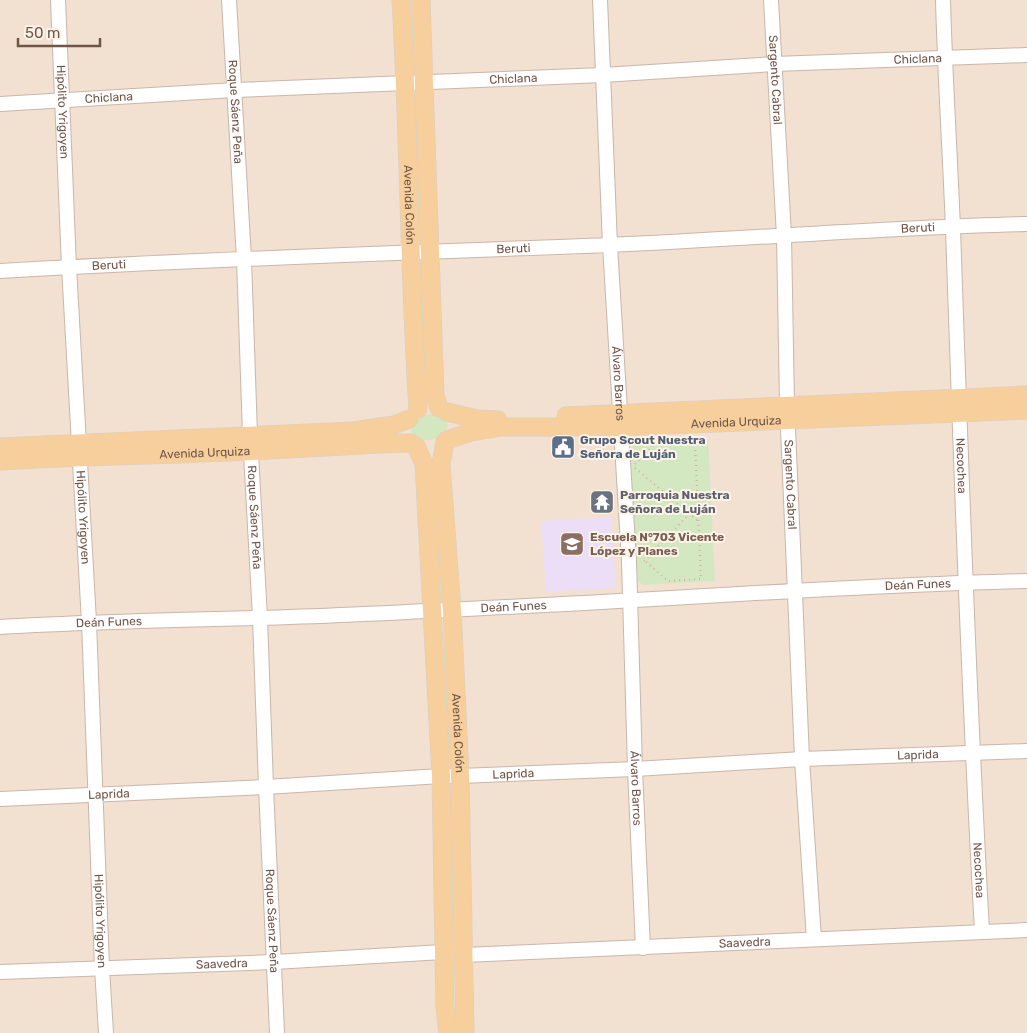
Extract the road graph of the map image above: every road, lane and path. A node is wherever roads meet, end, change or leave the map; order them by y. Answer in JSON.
{"nodes":[{"id":1,"x":58,"y":0,"type":"edge"},
{"id":2,"x":229,"y":0,"type":"edge"},
{"id":3,"x":401,"y":0,"type":"edge"},
{"id":4,"x":421,"y":0,"type":"edge"},
{"id":5,"x":600,"y":0,"type":"edge"},
{"id":6,"x":771,"y":0,"type":"edge"},
{"id":7,"x":943,"y":0,"type":"edge"},
{"id":8,"x":1027,"y":55,"type":"edge"},
{"id":9,"x":944,"y":58,"type":"junction"},
{"id":10,"x":774,"y":64,"type":"junction"},
{"id":11,"x":603,"y":75,"type":"junction"},
{"id":12,"x":424,"y":83,"type":"junction"},
{"id":13,"x":406,"y":84,"type":"junction"},
{"id":14,"x":235,"y":90,"type":"junction"},
{"id":15,"x":63,"y":100,"type":"junction"},
{"id":16,"x":0,"y":104,"type":"edge"},
{"id":17,"x":1027,"y":224,"type":"edge"},
{"id":18,"x":953,"y":226,"type":"junction"},
{"id":19,"x":784,"y":236,"type":"junction"},
{"id":20,"x":610,"y":245,"type":"junction"},
{"id":21,"x":430,"y":251,"type":"junction"},
{"id":22,"x":410,"y":252,"type":"junction"},
{"id":23,"x":244,"y":260,"type":"junction"},
{"id":24,"x":69,"y":267,"type":"junction"},
{"id":25,"x":0,"y":271,"type":"edge"},
{"id":26,"x":1027,"y":395,"type":"edge"},
{"id":27,"x":959,"y":406,"type":"junction"},
{"id":28,"x":443,"y":410,"type":"junction"},
{"id":29,"x":1027,"y":410,"type":"edge"},
{"id":30,"x":787,"y":412,"type":"junction"},
{"id":31,"x":413,"y":414,"type":"junction"},
{"id":32,"x":619,"y":420,"type":"junction"},
{"id":33,"x":446,"y":441,"type":"junction"},
{"id":34,"x":250,"y":443,"type":"junction"},
{"id":35,"x":413,"y":445,"type":"junction"},
{"id":36,"x":0,"y":447,"type":"edge"},
{"id":37,"x":80,"y":450,"type":"junction"},
{"id":38,"x":0,"y":461,"type":"edge"},
{"id":39,"x":698,"y":505,"type":"junction"},
{"id":40,"x":689,"y":514,"type":"junction"},
{"id":41,"x":698,"y":522,"type":"junction"},
{"id":42,"x":629,"y":561,"type":"junction"},
{"id":43,"x":645,"y":561,"type":"junction"},
{"id":44,"x":1027,"y":581,"type":"edge"},
{"id":45,"x":964,"y":583,"type":"junction"},
{"id":46,"x":795,"y":590,"type":"junction"},
{"id":47,"x":630,"y":601,"type":"junction"},
{"id":48,"x":432,"y":610,"type":"junction"},
{"id":49,"x":452,"y":610,"type":"junction"},
{"id":50,"x":260,"y":618,"type":"junction"},
{"id":51,"x":89,"y":622,"type":"junction"},
{"id":52,"x":0,"y":627,"type":"edge"},
{"id":53,"x":1027,"y":751,"type":"edge"},
{"id":54,"x":972,"y":754,"type":"junction"},
{"id":55,"x":802,"y":759,"type":"junction"},
{"id":56,"x":635,"y":769,"type":"junction"},
{"id":57,"x":441,"y":776,"type":"junction"},
{"id":58,"x":460,"y":776,"type":"junction"},
{"id":59,"x":266,"y":787,"type":"junction"},
{"id":60,"x":95,"y":795,"type":"junction"},
{"id":61,"x":0,"y":799,"type":"edge"},
{"id":62,"x":1027,"y":930,"type":"edge"},
{"id":63,"x":982,"y":931,"type":"junction"},
{"id":64,"x":814,"y":940,"type":"junction"},
{"id":65,"x":643,"y":948,"type":"junction"},
{"id":66,"x":443,"y":952,"type":"junction"},
{"id":67,"x":464,"y":955,"type":"junction"},
{"id":68,"x":274,"y":962,"type":"junction"},
{"id":69,"x":102,"y":968,"type":"junction"},
{"id":70,"x":0,"y":972,"type":"edge"},
{"id":71,"x":466,"y":1031,"type":"edge"},
{"id":72,"x":106,"y":1033,"type":"edge"},
{"id":73,"x":278,"y":1033,"type":"edge"},
{"id":74,"x":446,"y":1033,"type":"edge"}],
"edges":[{"from":1,"to":15,"type":"street","name":"Hipólito Yrigoyen"},
{"from":2,"to":14,"type":"street","name":"Roque Sáenz Peña"},
{"from":3,"to":13,"type":"main road","name":"Avenida Colón"},
{"from":4,"to":12,"type":"main road","name":"Avenida Colón"},
{"from":5,"to":11,"type":"street","name":"Álvaro Barros"},
{"from":6,"to":10,"type":"street","name":"Sargento Cabral"},
{"from":7,"to":9,"type":"street","name":"Necochea"},
{"from":8,"to":9,"type":"street","name":"Chiclana"},
{"from":9,"to":10,"type":"street","name":"Chiclana"},
{"from":9,"to":18,"type":"street","name":"Necochea"},
{"from":10,"to":11,"type":"street","name":"Chiclana"},
{"from":10,"to":19,"type":"street","name":"Sargento Cabral"},
{"from":11,"to":12,"type":"street","name":"Chiclana"},
{"from":11,"to":20,"type":"street","name":"Álvaro Barros"},
{"from":12,"to":13,"type":"street","name":"Chiclana"},
{"from":12,"to":21,"type":"main road","name":"Avenida Colón"},
{"from":13,"to":14,"type":"street","name":"Chiclana"},
{"from":13,"to":22,"type":"main road","name":"Avenida Colón"},
{"from":14,"to":15,"type":"street","name":"Chiclana"},
{"from":14,"to":23,"type":"street","name":"Roque Sáenz Peña"},
{"from":15,"to":16,"type":"street","name":"Chiclana"},
{"from":15,"to":24,"type":"street","name":"Hipólito Yrigoyen"},
{"from":17,"to":18,"type":"street","name":"Beruti"},
{"from":18,"to":19,"type":"street","name":"Beruti"},
{"from":18,"to":27,"type":"street","name":"Necochea"},
{"from":19,"to":20,"type":"street","name":"Beruti"},
{"from":19,"to":30,"type":"street","name":"Sargento Cabral"},
{"from":20,"to":21,"type":"street","name":"Beruti"},
{"from":20,"to":32,"type":"street","name":"Álvaro Barros"},
{"from":21,"to":22,"type":"street","name":"Beruti"},
{"from":21,"to":28,"type":"main road","name":"Avenida Colón"},
{"from":22,"to":23,"type":"street","name":"Beruti"},
{"from":22,"to":31,"type":"main road","name":"Avenida Colón"},
{"from":23,"to":24,"type":"street","name":"Beruti"},
{"from":23,"to":34,"type":"street","name":"Roque Sáenz Peña"},
{"from":24,"to":25,"type":"street","name":"Beruti"},
{"from":24,"to":37,"type":"street","name":"Hipólito Yrigoyen"},
{"from":26,"to":27,"type":"main road","name":"Avenida Urquiza"},
{"from":27,"to":29,"type":"main road","name":"Avenida Urquiza"},
{"from":27,"to":30,"type":"main road","name":"Avenida Urquiza"},
{"from":27,"to":45,"type":"street","name":"Necochea"},
{"from":28,"to":31,"type":"main road"},
{"from":28,"to":32,"type":"main road","name":"Avenida Urquiza"},
{"from":28,"to":33,"type":"main road"},
{"from":30,"to":32,"type":"main road","name":"Avenida Urquiza"},
{"from":30,"to":46,"type":"street","name":"Sargento Cabral"},
{"from":31,"to":34,"type":"main road","name":"Avenida Urquiza"},
{"from":31,"to":35,"type":"main road"},
{"from":32,"to":33,"type":"main road","name":"Avenida Urquiza"},
{"from":32,"to":42,"type":"street","name":"Álvaro Barros"},
{"from":33,"to":35,"type":"main road"},
{"from":33,"to":49,"type":"main road","name":"Avenida Colón"},
{"from":34,"to":35,"type":"main road","name":"Avenida Urquiza"},
{"from":34,"to":37,"type":"main road","name":"Avenida Urquiza"},
{"from":34,"to":50,"type":"street","name":"Roque Sáenz Peña"},
{"from":35,"to":48,"type":"main road","name":"Avenida Colón"},
{"from":36,"to":37,"type":"main road","name":"Avenida Urquiza"},
{"from":37,"to":38,"type":"main road","name":"Avenida Urquiza"},
{"from":37,"to":51,"type":"street","name":"Hipólito Yrigoyen"},
{"from":39,"to":40,"type":"path"},
{"from":39,"to":40,"type":"path"},
{"from":39,"to":41,"type":"path"},
{"from":40,"to":41,"type":"path"},
{"from":40,"to":43,"type":"path"},
{"from":41,"to":43,"type":"path"},
{"from":42,"to":43,"type":"path"},
{"from":42,"to":47,"type":"street","name":"Álvaro Barros"},
{"from":44,"to":45,"type":"street","name":"Deán Funes"},
{"from":45,"to":46,"type":"street","name":"Deán Funes"},
{"from":45,"to":54,"type":"street","name":"Necochea"},
{"from":46,"to":47,"type":"street","name":"Deán Funes"},
{"from":46,"to":55,"type":"street","name":"Sargento Cabral"},
{"from":47,"to":49,"type":"street","name":"Deán Funes"},
{"from":47,"to":56,"type":"street","name":"Álvaro Barros"},
{"from":48,"to":49,"type":"street","name":"Deán Funes"},
{"from":48,"to":50,"type":"street","name":"Deán Funes"},
{"from":48,"to":57,"type":"main road","name":"Avenida Colón"},
{"from":49,"to":58,"type":"main road","name":"Avenida Colón"},
{"from":50,"to":51,"type":"street","name":"Deán Funes"},
{"from":50,"to":59,"type":"street","name":"Roque Sáenz Peña"},
{"from":51,"to":52,"type":"street","name":"Deán Funes"},
{"from":51,"to":60,"type":"street","name":"Hipólito Yrigoyen"},
{"from":53,"to":54,"type":"street","name":"Laprida"},
{"from":54,"to":55,"type":"street","name":"Laprida"},
{"from":54,"to":63,"type":"street","name":"Necochea"},
{"from":55,"to":56,"type":"street","name":"Laprida"},
{"from":55,"to":64,"type":"street","name":"Sargento Cabral"},
{"from":56,"to":58,"type":"street","name":"Laprida"},
{"from":56,"to":65,"type":"street","name":"Álvaro Barros"},
{"from":57,"to":58,"type":"street","name":"Laprida"},
{"from":57,"to":59,"type":"street","name":"Laprida"},
{"from":57,"to":66,"type":"main road","name":"Avenida Colón"},
{"from":58,"to":67,"type":"main road","name":"Avenida Colón"},
{"from":59,"to":60,"type":"street","name":"Laprida"},
{"from":59,"to":68,"type":"street","name":"Roque Sáenz Peña"},
{"from":60,"to":61,"type":"street","name":"Laprida"},
{"from":60,"to":69,"type":"street","name":"Hipólito Yrigoyen"},
{"from":62,"to":63,"type":"street","name":"Saavedra"},
{"from":63,"to":64,"type":"street","name":"Saavedra"},
{"from":64,"to":65,"type":"street","name":"Saavedra"},
{"from":65,"to":67,"type":"street","name":"Saavedra"},
{"from":66,"to":68,"type":"street","name":"Saavedra"},
{"from":66,"to":74,"type":"main road","name":"Avenida Colón"},
{"from":67,"to":71,"type":"main road","name":"Avenida Colón"},
{"from":68,"to":69,"type":"street","name":"Saavedra"},
{"from":68,"to":73,"type":"street","name":"Roque Sáenz Peña"},
{"from":69,"to":70,"type":"street","name":"Saavedra"},
{"from":69,"to":72,"type":"street","name":"Hipólito Yrigoyen"}]}
